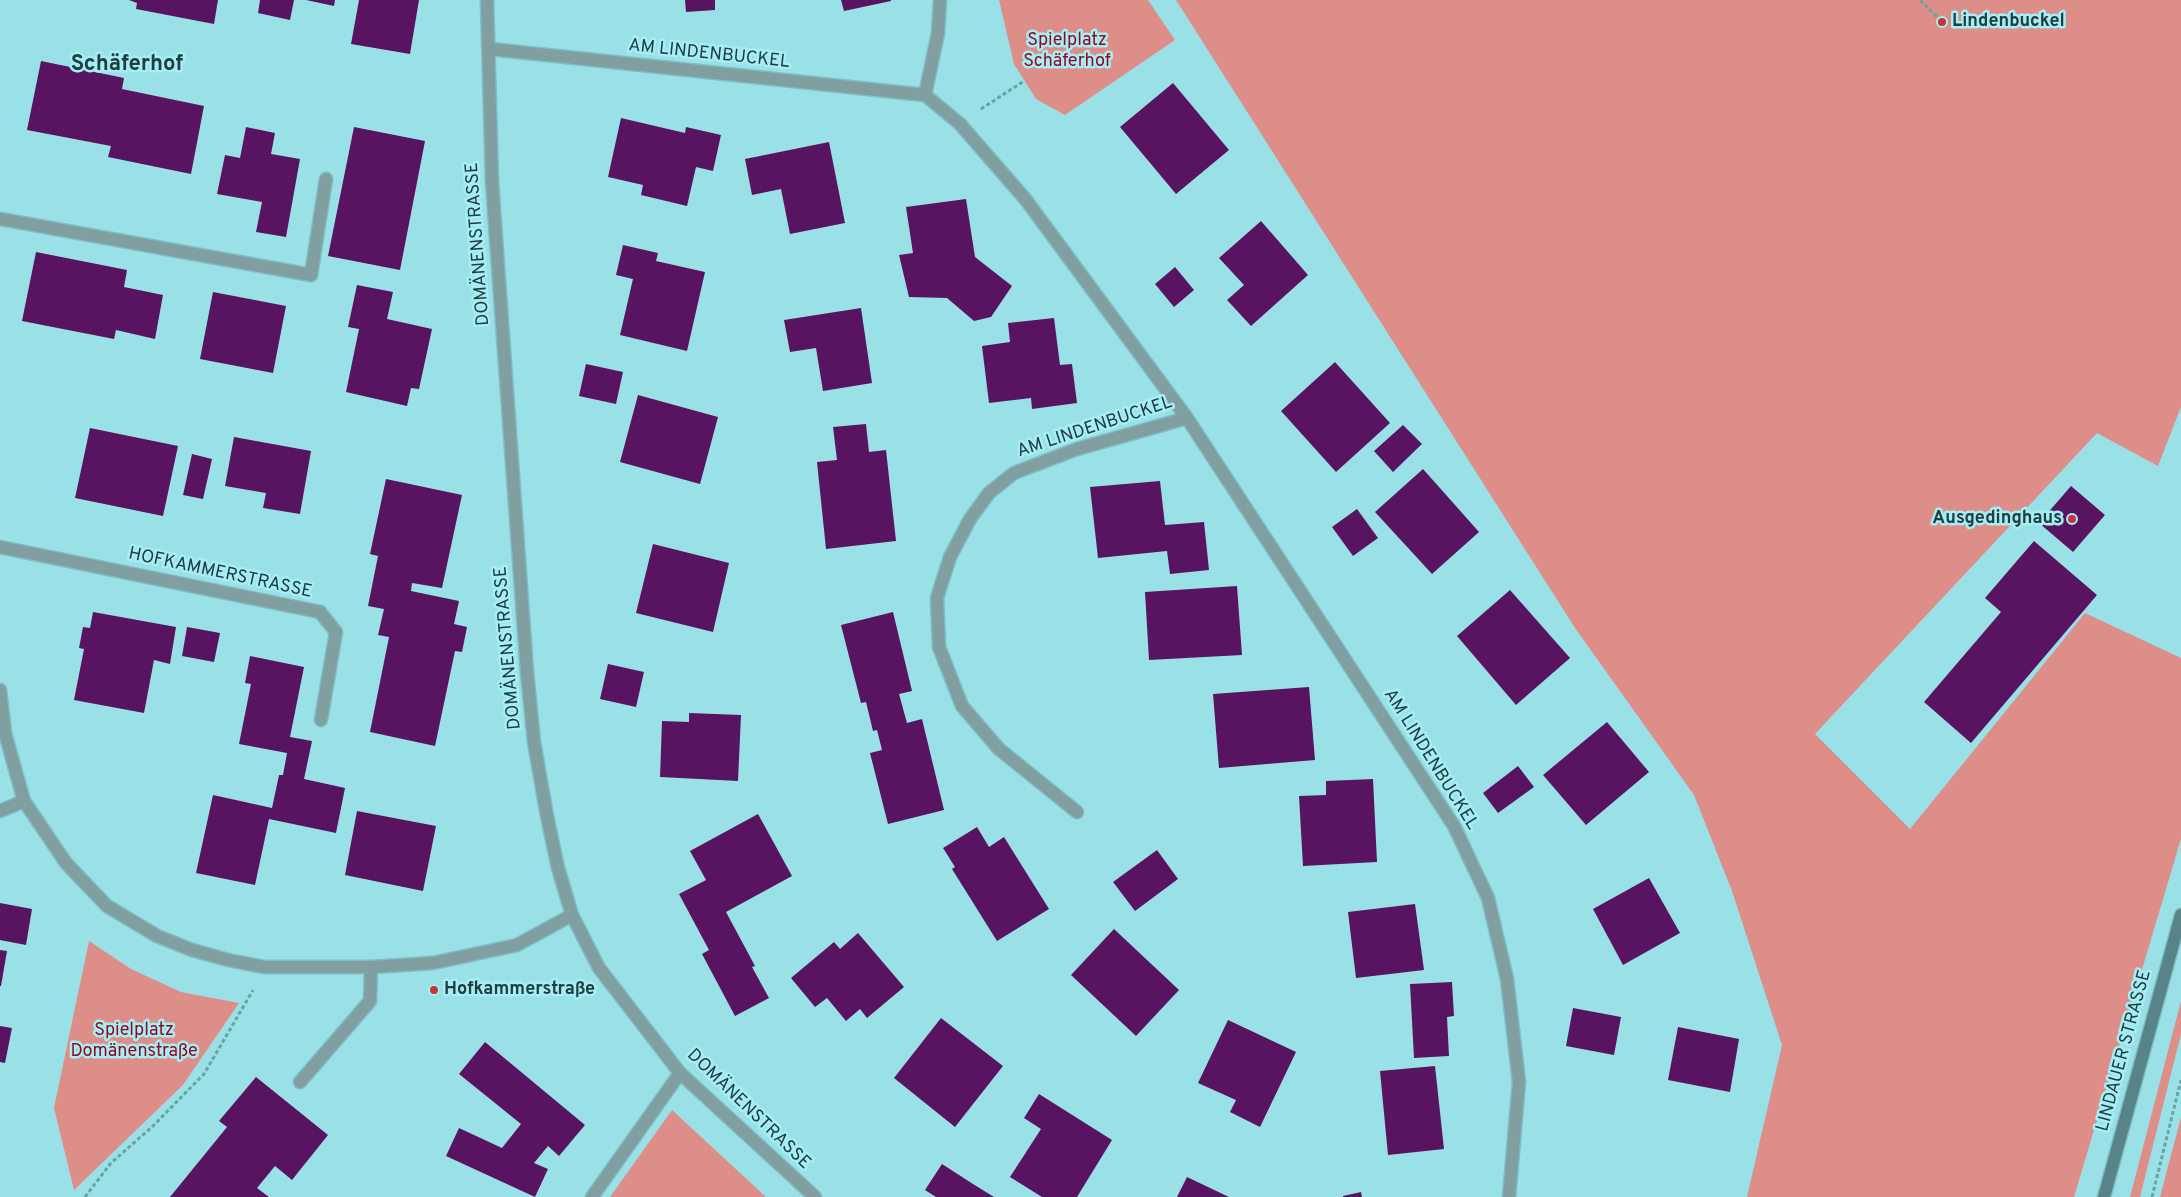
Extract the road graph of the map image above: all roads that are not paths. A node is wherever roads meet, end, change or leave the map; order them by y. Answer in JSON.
{"nodes":[{"id":1,"x":487,"y":0,"type":"edge"},
{"id":2,"x":940,"y":0,"type":"edge"},
{"id":3,"x":490,"y":49,"type":"junction"},
{"id":4,"x":925,"y":94,"type":"junction"},
{"id":5,"x":326,"y":180,"type":"dead end"},
{"id":6,"x":0,"y":219,"type":"edge"},
{"id":7,"x":1186,"y":418,"type":"junction"},
{"id":8,"x":0,"y":547,"type":"edge"},
{"id":9,"x":0,"y":690,"type":"edge"},
{"id":10,"x":321,"y":720,"type":"dead end"},
{"id":11,"x":24,"y":802,"type":"junction"},
{"id":12,"x":0,"y":811,"type":"edge"},
{"id":13,"x":1077,"y":812,"type":"dead end"},
{"id":14,"x":572,"y":915,"type":"junction"},
{"id":15,"x":2181,"y":915,"type":"edge"},
{"id":16,"x":371,"y":967,"type":"junction"},
{"id":17,"x":680,"y":1073,"type":"junction"},
{"id":18,"x":300,"y":1082,"type":"dead end"},
{"id":19,"x":592,"y":1197,"type":"edge"},
{"id":20,"x":815,"y":1197,"type":"edge"},
{"id":21,"x":1509,"y":1197,"type":"edge"},
{"id":22,"x":2104,"y":1197,"type":"edge"}],
"edges":[{"from":1,"to":3,"type":"street","name":"DOMÄNENSTRASSE"},
{"from":2,"to":4,"type":"street"},
{"from":3,"to":4,"type":"street","name":"AM LINDENBUCKEL"},
{"from":3,"to":14,"type":"street","name":"DOMÄNENSTRASSE"},
{"from":4,"to":7,"type":"street","name":"AM LINDENBUCKEL"},
{"from":5,"to":6,"type":"street"},
{"from":7,"to":13,"type":"street","name":"AM LINDENBUCKEL"},
{"from":7,"to":21,"type":"street","name":"AM LINDENBUCKEL"},
{"from":8,"to":10,"type":"street","name":"HOFKAMMERSTRASSE"},
{"from":9,"to":11,"type":"street"},
{"from":11,"to":12,"type":"street"},
{"from":11,"to":16,"type":"street"},
{"from":14,"to":16,"type":"street"},
{"from":14,"to":17,"type":"street","name":"DOMÄNENSTRASSE"},
{"from":15,"to":22,"type":"main road","name":"LINDAUER STRASSE"},
{"from":16,"to":18,"type":"street"},
{"from":17,"to":19,"type":"street"},
{"from":17,"to":20,"type":"street","name":"DOMÄNENSTRASSE"}]}
